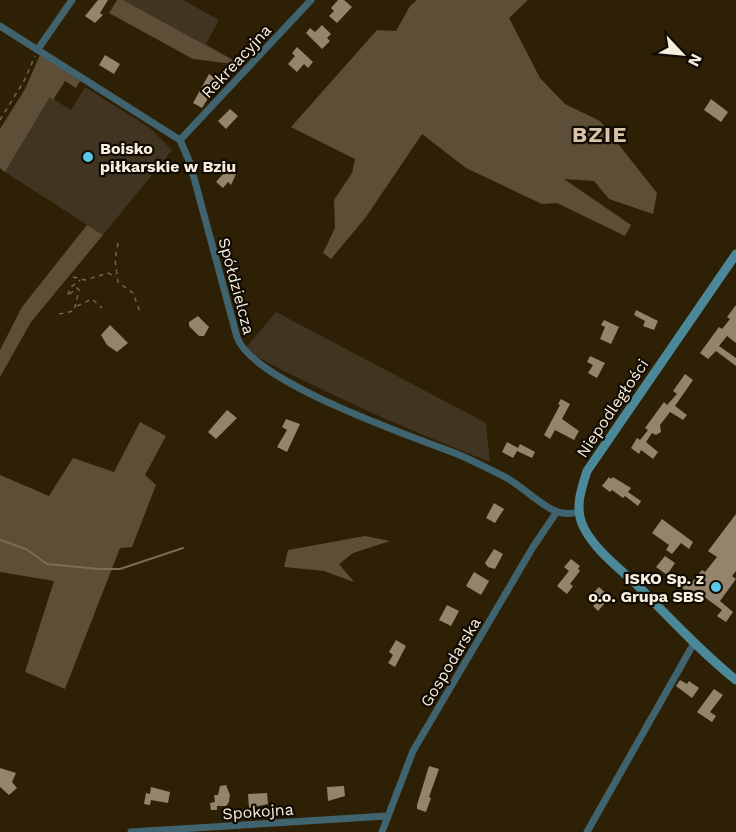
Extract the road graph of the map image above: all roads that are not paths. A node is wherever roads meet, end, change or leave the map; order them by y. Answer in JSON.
{"nodes":[{"id":1,"x":72,"y":0,"type":"edge"},
{"id":2,"x":311,"y":0,"type":"edge"},
{"id":3,"x":0,"y":26,"type":"edge"},
{"id":4,"x":38,"y":49,"type":"junction"},
{"id":5,"x":180,"y":140,"type":"junction"},
{"id":6,"x":736,"y":254,"type":"edge"},
{"id":7,"x":578,"y":512,"type":"junction"},
{"id":8,"x":556,"y":513,"type":"junction"},
{"id":9,"x":694,"y":643,"type":"junction"},
{"id":10,"x":736,"y":680,"type":"edge"},
{"id":11,"x":387,"y":816,"type":"junction"},
{"id":12,"x":131,"y":832,"type":"edge"},
{"id":13,"x":382,"y":832,"type":"edge"},
{"id":14,"x":587,"y":832,"type":"edge"}],
"edges":[{"from":1,"to":4,"type":"street"},
{"from":2,"to":5,"type":"street","name":"Rekreacyjna"},
{"from":3,"to":4,"type":"street"},
{"from":4,"to":5,"type":"street"},
{"from":5,"to":8,"type":"street","name":"Spółdzielcza"},
{"from":6,"to":7,"type":"street","name":"Niepodległości"},
{"from":7,"to":8,"type":"street"},
{"from":7,"to":9,"type":"street"},
{"from":8,"to":11,"type":"street","name":"Gospodarska"},
{"from":9,"to":10,"type":"street"},
{"from":9,"to":14,"type":"street"},
{"from":11,"to":12,"type":"street","name":"Spokojna"},
{"from":11,"to":13,"type":"street","name":"Gospodarska"}]}
